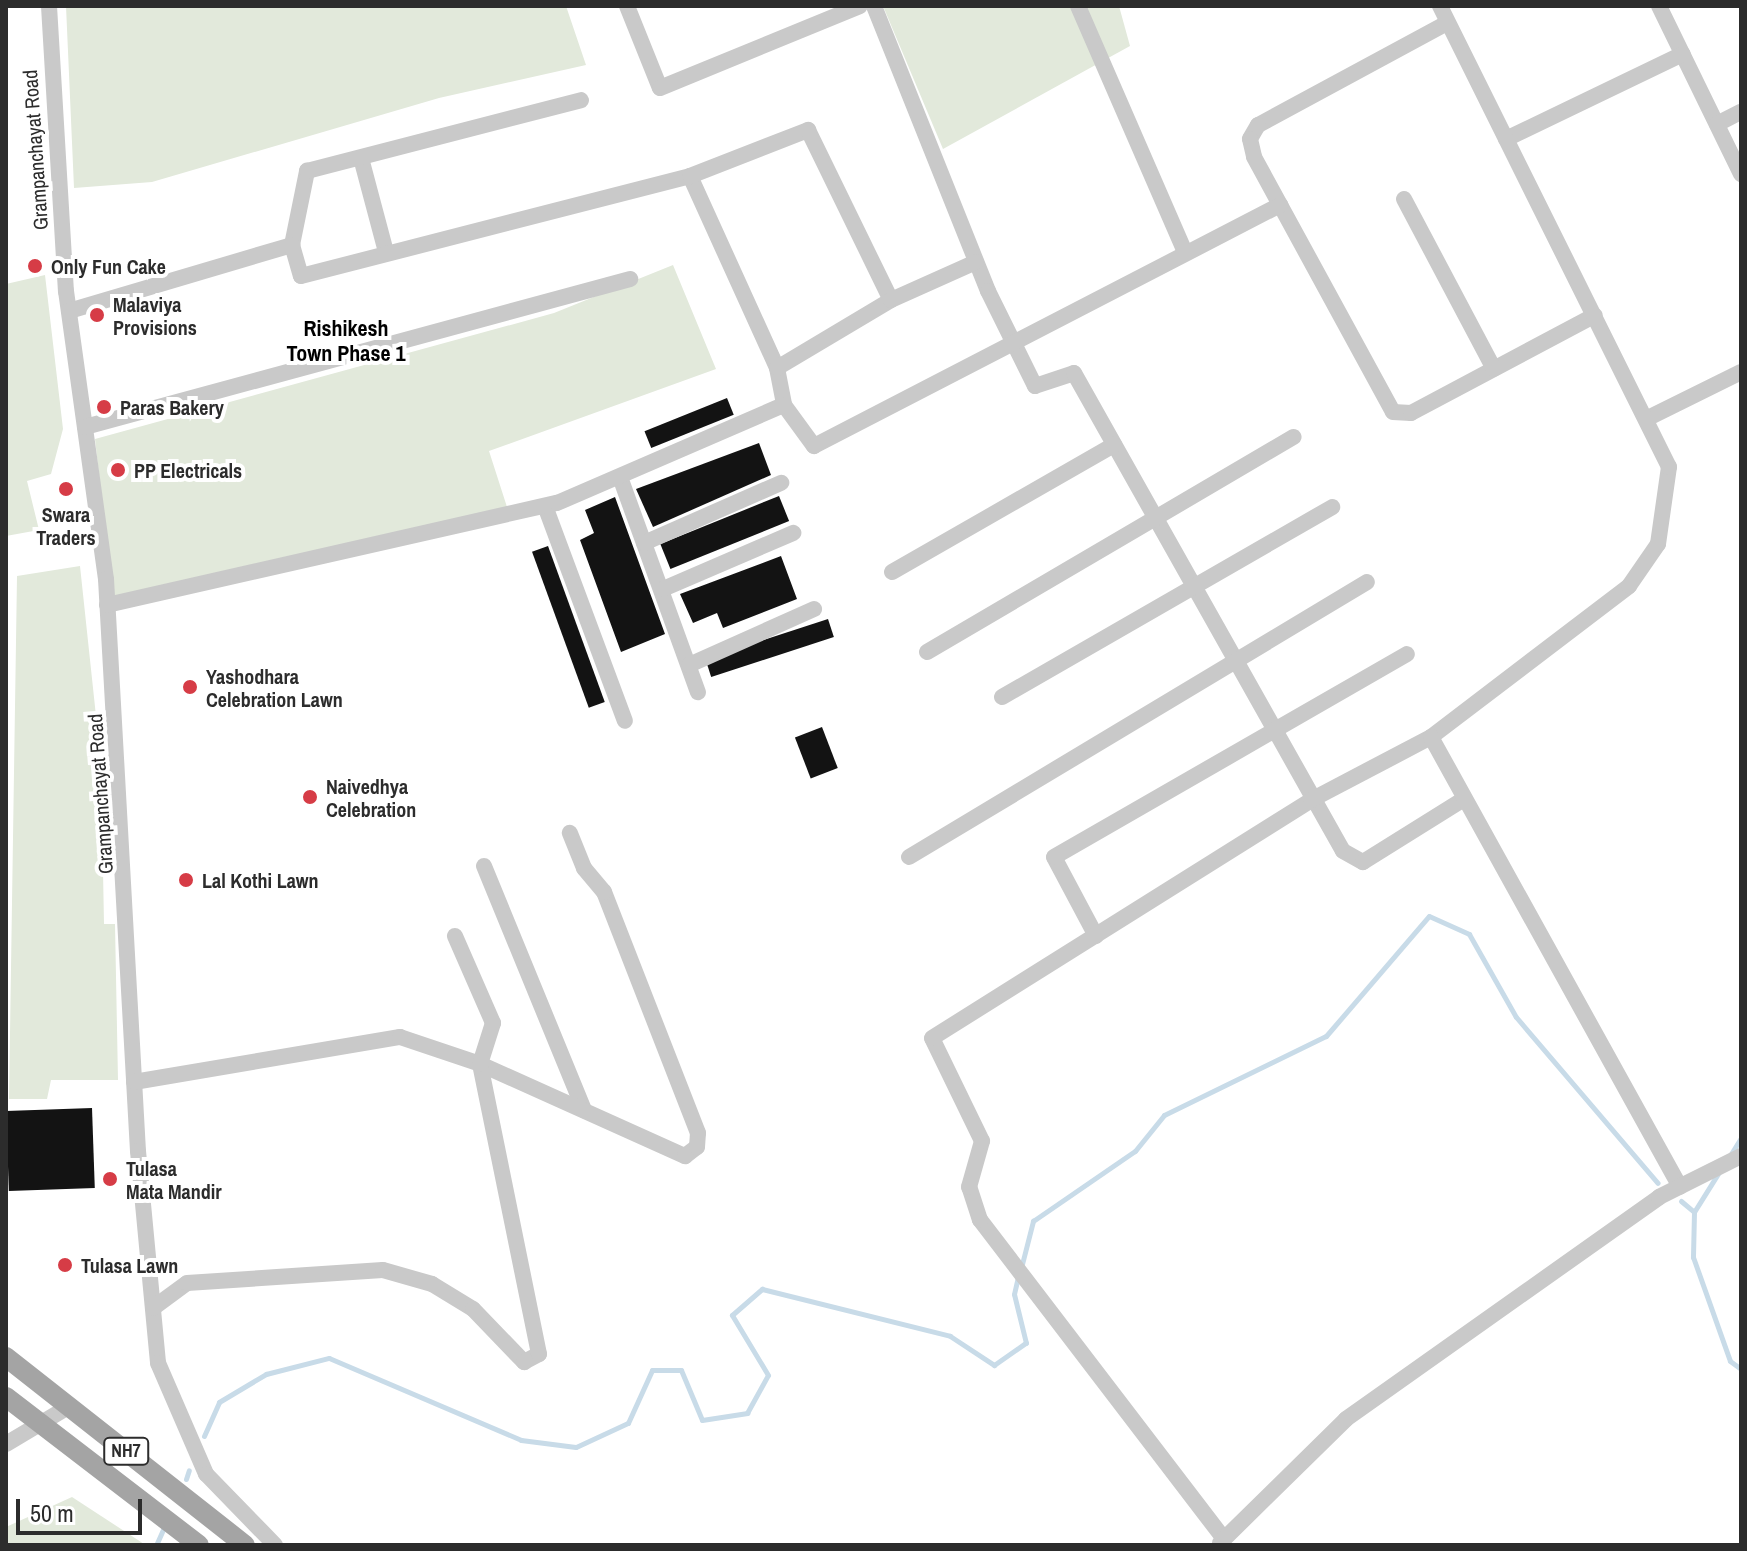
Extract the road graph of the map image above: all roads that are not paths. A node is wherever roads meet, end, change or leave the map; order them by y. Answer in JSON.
{"nodes":[{"id":1,"x":49,"y":6,"type":"edge"},
{"id":2,"x":627,"y":6,"type":"edge"},
{"id":3,"x":860,"y":6,"type":"edge"},
{"id":4,"x":874,"y":6,"type":"edge"},
{"id":5,"x":1078,"y":6,"type":"edge"},
{"id":6,"x":1440,"y":6,"type":"edge"},
{"id":7,"x":1659,"y":6,"type":"edge"},
{"id":8,"x":1447,"y":23,"type":"junction"},
{"id":9,"x":1683,"y":54,"type":"junction"},
{"id":10,"x":581,"y":100,"type":"dead end"},
{"id":11,"x":1741,"y":112,"type":"edge"},
{"id":12,"x":1717,"y":124,"type":"junction"},
{"id":13,"x":1506,"y":139,"type":"junction"},
{"id":14,"x":361,"y":158,"type":"junction"},
{"id":15,"x":1741,"y":174,"type":"edge"},
{"id":16,"x":690,"y":176,"type":"junction"},
{"id":17,"x":1404,"y":199,"type":"dead end"},
{"id":18,"x":1280,"y":205,"type":"junction"},
{"id":19,"x":292,"y":245,"type":"junction"},
{"id":20,"x":386,"y":252,"type":"junction"},
{"id":21,"x":1185,"y":252,"type":"junction"},
{"id":22,"x":976,"y":262,"type":"junction"},
{"id":23,"x":630,"y":279,"type":"dead end"},
{"id":24,"x":891,"y":300,"type":"junction"},
{"id":25,"x":69,"y":311,"type":"junction"},
{"id":26,"x":1595,"y":315,"type":"junction"},
{"id":27,"x":1014,"y":344,"type":"junction"},
{"id":28,"x":777,"y":368,"type":"junction"},
{"id":29,"x":1494,"y":369,"type":"junction"},
{"id":30,"x":1741,"y":372,"type":"edge"},
{"id":31,"x":784,"y":405,"type":"junction"},
{"id":32,"x":1646,"y":419,"type":"junction"},
{"id":33,"x":85,"y":427,"type":"junction"},
{"id":34,"x":1294,"y":437,"type":"dead end"},
{"id":35,"x":1114,"y":445,"type":"junction"},
{"id":36,"x":620,"y":477,"type":"junction"},
{"id":37,"x":781,"y":483,"type":"dead end"},
{"id":38,"x":545,"y":506,"type":"junction"},
{"id":39,"x":1332,"y":507,"type":"dead end"},
{"id":40,"x":1154,"y":517,"type":"junction"},
{"id":41,"x":793,"y":533,"type":"dead end"},
{"id":42,"x":644,"y":543,"type":"junction"},
{"id":43,"x":892,"y":572,"type":"dead end"},
{"id":44,"x":1367,"y":582,"type":"dead end"},
{"id":45,"x":1193,"y":587,"type":"junction"},
{"id":46,"x":663,"y":589,"type":"junction"},
{"id":47,"x":107,"y":605,"type":"junction"},
{"id":48,"x":814,"y":609,"type":"dead end"},
{"id":49,"x":927,"y":652,"type":"dead end"},
{"id":50,"x":1407,"y":654,"type":"dead end"},
{"id":51,"x":1233,"y":660,"type":"junction"},
{"id":52,"x":689,"y":665,"type":"junction"},
{"id":53,"x":698,"y":692,"type":"dead end"},
{"id":54,"x":1002,"y":697,"type":"dead end"},
{"id":55,"x":625,"y":721,"type":"dead end"},
{"id":56,"x":1275,"y":735,"type":"junction"},
{"id":57,"x":1431,"y":737,"type":"junction"},
{"id":58,"x":1464,"y":799,"type":"junction"},
{"id":59,"x":1311,"y":800,"type":"junction"},
{"id":60,"x":570,"y":833,"type":"dead end"},
{"id":61,"x":909,"y":857,"type":"dead end"},
{"id":62,"x":484,"y":866,"type":"dead end"},
{"id":63,"x":455,"y":936,"type":"dead end"},
{"id":64,"x":1096,"y":936,"type":"junction"},
{"id":65,"x":480,"y":1064,"type":"junction"},
{"id":66,"x":134,"y":1082,"type":"junction"},
{"id":67,"x":584,"y":1110,"type":"junction"},
{"id":68,"x":1741,"y":1156,"type":"edge"},
{"id":69,"x":1680,"y":1187,"type":"junction"},
{"id":70,"x":153,"y":1308,"type":"junction"},
{"id":71,"x":6,"y":1357,"type":"edge"},
{"id":72,"x":6,"y":1397,"type":"edge"},
{"id":73,"x":70,"y":1406,"type":"junction"},
{"id":74,"x":46,"y":1427,"type":"junction"},
{"id":75,"x":6,"y":1444,"type":"edge"},
{"id":76,"x":1220,"y":1540,"type":"edge"},
{"id":77,"x":199,"y":1545,"type":"edge"},
{"id":78,"x":245,"y":1545,"type":"edge"},
{"id":79,"x":275,"y":1545,"type":"edge"}],
"edges":[{"from":1,"to":25,"type":"street","name":"Grampanchayat Road"},
{"from":2,"to":3,"type":"street"},
{"from":4,"to":22,"type":"street"},
{"from":5,"to":21,"type":"street"},
{"from":6,"to":8,"type":"street"},
{"from":7,"to":9,"type":"street"},
{"from":8,"to":13,"type":"street"},
{"from":8,"to":18,"type":"street"},
{"from":9,"to":12,"type":"street"},
{"from":9,"to":13,"type":"street"},
{"from":10,"to":14,"type":"street"},
{"from":11,"to":12,"type":"street"},
{"from":12,"to":15,"type":"street"},
{"from":13,"to":26,"type":"street"},
{"from":14,"to":19,"type":"street"},
{"from":14,"to":20,"type":"street"},
{"from":16,"to":20,"type":"street"},
{"from":16,"to":24,"type":"street"},
{"from":16,"to":28,"type":"street"},
{"from":17,"to":29,"type":"street"},
{"from":18,"to":21,"type":"street"},
{"from":18,"to":29,"type":"street"},
{"from":19,"to":20,"type":"street"},
{"from":19,"to":25,"type":"street"},
{"from":21,"to":27,"type":"street"},
{"from":22,"to":24,"type":"street"},
{"from":22,"to":27,"type":"street"},
{"from":23,"to":33,"type":"street"},
{"from":24,"to":28,"type":"street"},
{"from":25,"to":33,"type":"street","name":"Grampanchayat Road"},
{"from":26,"to":29,"type":"street"},
{"from":26,"to":32,"type":"street"},
{"from":27,"to":31,"type":"street"},
{"from":27,"to":35,"type":"street"},
{"from":28,"to":31,"type":"street"},
{"from":30,"to":32,"type":"street"},
{"from":31,"to":36,"type":"street"},
{"from":32,"to":57,"type":"street"},
{"from":33,"to":47,"type":"street","name":"Grampanchayat Road"},
{"from":34,"to":40,"type":"street"},
{"from":35,"to":40,"type":"street"},
{"from":35,"to":43,"type":"street"},
{"from":36,"to":38,"type":"street"},
{"from":36,"to":42,"type":"street"},
{"from":37,"to":42,"type":"street"},
{"from":38,"to":47,"type":"street"},
{"from":38,"to":55,"type":"street"},
{"from":39,"to":45,"type":"street"},
{"from":40,"to":45,"type":"street"},
{"from":40,"to":49,"type":"street"},
{"from":41,"to":46,"type":"street"},
{"from":42,"to":46,"type":"street"},
{"from":44,"to":51,"type":"street"},
{"from":45,"to":51,"type":"street"},
{"from":45,"to":54,"type":"street"},
{"from":46,"to":52,"type":"street"},
{"from":47,"to":66,"type":"street","name":"Grampanchayat Road"},
{"from":48,"to":52,"type":"street"},
{"from":50,"to":56,"type":"street"},
{"from":51,"to":56,"type":"street"},
{"from":51,"to":61,"type":"street"},
{"from":52,"to":53,"type":"street"},
{"from":56,"to":59,"type":"street"},
{"from":56,"to":64,"type":"street"},
{"from":57,"to":58,"type":"street"},
{"from":57,"to":59,"type":"street"},
{"from":58,"to":59,"type":"street"},
{"from":58,"to":69,"type":"street"},
{"from":59,"to":64,"type":"street"},
{"from":60,"to":67,"type":"street"},
{"from":62,"to":67,"type":"street"},
{"from":63,"to":65,"type":"street"},
{"from":64,"to":76,"type":"street"},
{"from":65,"to":66,"type":"street"},
{"from":65,"to":67,"type":"street"},
{"from":65,"to":70,"type":"street"},
{"from":66,"to":70,"type":"street","name":"Grampanchayat Road"},
{"from":68,"to":69,"type":"street"},
{"from":69,"to":76,"type":"street"},
{"from":70,"to":79,"type":"street","name":"Grampanchayat Road"},
{"from":71,"to":73,"type":"main road","number":"NH7"},
{"from":72,"to":74,"type":"main road"},
{"from":73,"to":74,"type":"street"},
{"from":73,"to":78,"type":"main road","number":"NH7"},
{"from":74,"to":75,"type":"street"},
{"from":74,"to":77,"type":"main road"}]}
